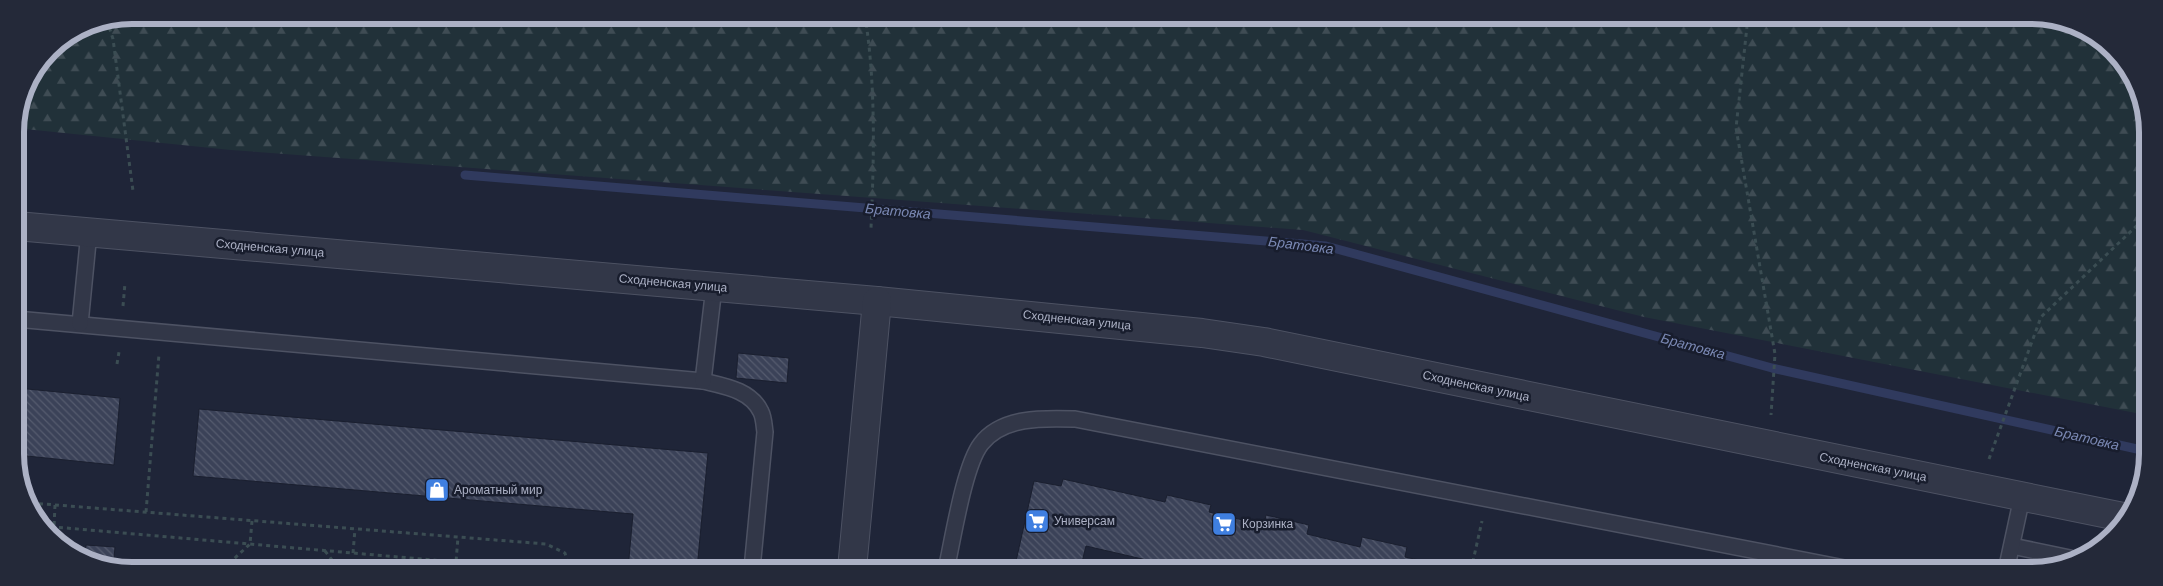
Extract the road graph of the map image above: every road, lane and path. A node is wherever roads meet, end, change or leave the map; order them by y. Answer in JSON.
{"nodes":[{"id":1,"x":866,"y":24,"type":"edge"},
{"id":2,"x":1747,"y":24,"type":"edge"},
{"id":3,"x":109,"y":26,"type":"edge"},
{"id":4,"x":133,"y":191,"type":"dead end"},
{"id":5,"x":2139,"y":224,"type":"edge"},
{"id":6,"x":24,"y":227,"type":"edge"},
{"id":7,"x":871,"y":228,"type":"dead end"},
{"id":8,"x":89,"y":232,"type":"junction"},
{"id":9,"x":714,"y":287,"type":"junction"},
{"id":10,"x":877,"y":301,"type":"junction"},
{"id":11,"x":24,"y":319,"type":"edge"},
{"id":12,"x":80,"y":324,"type":"junction"},
{"id":13,"x":161,"y":331,"type":"junction"},
{"id":14,"x":703,"y":380,"type":"junction"},
{"id":15,"x":1770,"y":446,"type":"junction"},
{"id":16,"x":1978,"y":488,"type":"junction"},
{"id":17,"x":2022,"y":497,"type":"junction"},
{"id":18,"x":1487,"y":499,"type":"junction"},
{"id":19,"x":36,"y":503,"type":"edge"},
{"id":20,"x":56,"y":505,"type":"junction"},
{"id":21,"x":146,"y":512,"type":"junction"},
{"id":22,"x":2119,"y":516,"type":"edge"},
{"id":23,"x":252,"y":521,"type":"junction"},
{"id":24,"x":51,"y":527,"type":"edge"},
{"id":25,"x":54,"y":527,"type":"junction"},
{"id":26,"x":355,"y":529,"type":"junction"},
{"id":27,"x":59,"y":534,"type":"edge"},
{"id":28,"x":458,"y":537,"type":"junction"},
{"id":29,"x":250,"y":544,"type":"junction"},
{"id":30,"x":2012,"y":546,"type":"junction"},
{"id":31,"x":325,"y":551,"type":"junction"},
{"id":32,"x":353,"y":553,"type":"junction"},
{"id":33,"x":2065,"y":557,"type":"edge"},
{"id":34,"x":231,"y":562,"type":"edge"},
{"id":35,"x":334,"y":562,"type":"edge"},
{"id":36,"x":456,"y":562,"type":"joint"},
{"id":37,"x":567,"y":562,"type":"edge"},
{"id":38,"x":753,"y":562,"type":"edge"},
{"id":39,"x":853,"y":562,"type":"edge"},
{"id":40,"x":948,"y":562,"type":"edge"},
{"id":41,"x":1473,"y":562,"type":"edge"},
{"id":42,"x":1813,"y":562,"type":"edge"},
{"id":43,"x":2008,"y":562,"type":"edge"}],
"edges":[{"from":1,"to":7,"type":"path"},
{"from":2,"to":15,"type":"path"},
{"from":3,"to":4,"type":"path"},
{"from":5,"to":16,"type":"path"},
{"from":6,"to":8,"type":"street","name":"Сходненская улица"},
{"from":8,"to":9,"type":"street","name":"Сходненская улица"},
{"from":8,"to":12,"type":"lane"},
{"from":9,"to":10,"type":"street","name":"Сходненская улица"},
{"from":9,"to":14,"type":"lane"},
{"from":10,"to":15,"type":"street","name":"Сходненская улица"},
{"from":10,"to":39,"type":"street"},
{"from":11,"to":12,"type":"lane"},
{"from":12,"to":13,"type":"lane"},
{"from":13,"to":14,"type":"lane"},
{"from":13,"to":21,"type":"path"},
{"from":14,"to":38,"type":"lane"},
{"from":15,"to":16,"type":"street","name":"Сходненская улица"},
{"from":16,"to":17,"type":"street","name":"Сходненская улица"},
{"from":17,"to":22,"type":"street","name":"Сходненская улица"},
{"from":17,"to":30,"type":"lane"},
{"from":18,"to":40,"type":"lane"},
{"from":18,"to":41,"type":"path"},
{"from":18,"to":42,"type":"lane"},
{"from":19,"to":20,"type":"path"},
{"from":20,"to":21,"type":"path"},
{"from":20,"to":25,"type":"path"},
{"from":21,"to":23,"type":"path"},
{"from":23,"to":26,"type":"path"},
{"from":23,"to":29,"type":"path"},
{"from":24,"to":25,"type":"path"},
{"from":25,"to":27,"type":"path"},
{"from":25,"to":29,"type":"path"},
{"from":26,"to":28,"type":"path"},
{"from":26,"to":32,"type":"path"},
{"from":28,"to":36,"type":"path"},
{"from":28,"to":37,"type":"path"},
{"from":29,"to":31,"type":"path"},
{"from":29,"to":34,"type":"path"},
{"from":30,"to":33,"type":"lane"},
{"from":30,"to":43,"type":"lane"},
{"from":31,"to":32,"type":"path"},
{"from":31,"to":35,"type":"path"},
{"from":32,"to":36,"type":"path"}]}
